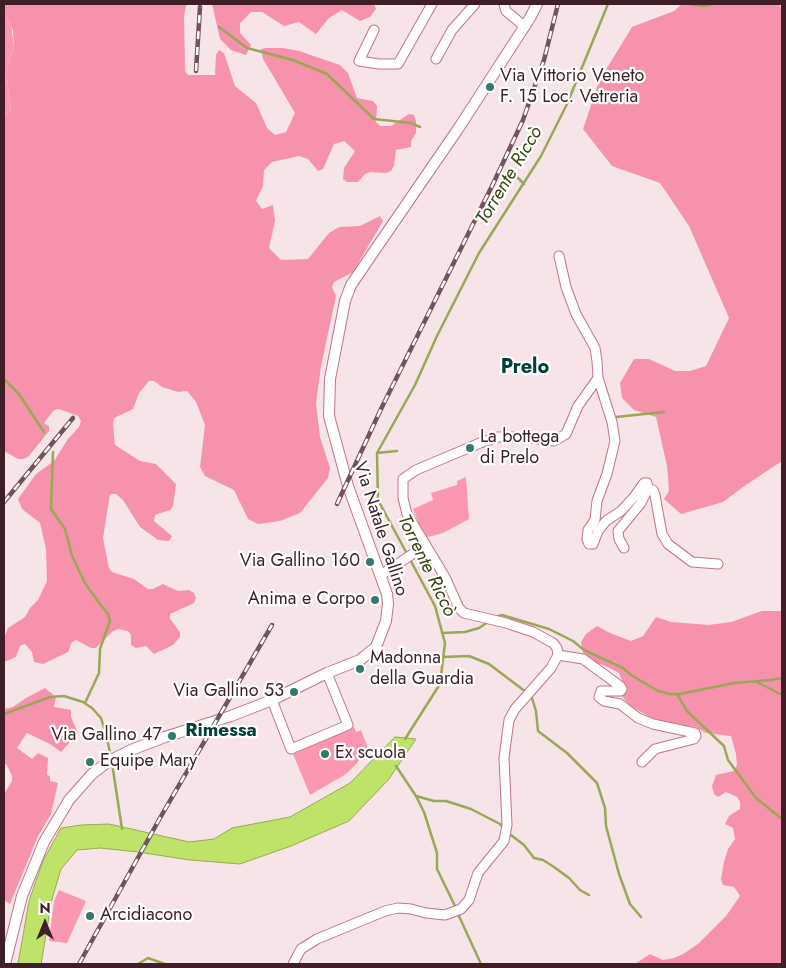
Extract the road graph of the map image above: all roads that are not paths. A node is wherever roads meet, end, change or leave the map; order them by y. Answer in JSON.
{"nodes":[{"id":1,"x":432,"y":4,"type":"edge"},
{"id":2,"x":475,"y":4,"type":"edge"},
{"id":3,"x":504,"y":4,"type":"edge"},
{"id":4,"x":537,"y":4,"type":"edge"},
{"id":5,"x":524,"y":26,"type":"junction"},
{"id":6,"x":374,"y":30,"type":"dead end"},
{"id":7,"x":436,"y":59,"type":"dead end"},
{"id":8,"x":558,"y":256,"type":"dead end"},
{"id":9,"x":598,"y":378,"type":"junction"},
{"id":10,"x":648,"y":488,"type":"junction"},
{"id":11,"x":424,"y":547,"type":"junction"},
{"id":12,"x":624,"y":548,"type":"dead end"},
{"id":13,"x":718,"y":564,"type":"dead end"},
{"id":14,"x":381,"y":576,"type":"junction"},
{"id":15,"x":558,"y":655,"type":"junction"},
{"id":16,"x":327,"y":673,"type":"junction"},
{"id":17,"x":272,"y":700,"type":"junction"},
{"id":18,"x":642,"y":762,"type":"dead end"},
{"id":19,"x":5,"y":964,"type":"edge"},
{"id":20,"x":293,"y":964,"type":"edge"}],
"edges":[{"from":1,"to":6,"type":"street"},
{"from":2,"to":7,"type":"street"},
{"from":3,"to":5,"type":"street"},
{"from":4,"to":5,"type":"main road","name":"Via Natale Gallino"},
{"from":5,"to":14,"type":"main road","name":"Via Natale Gallino"},
{"from":8,"to":9,"type":"street"},
{"from":9,"to":10,"type":"street"},
{"from":9,"to":11,"type":"street"},
{"from":10,"to":12,"type":"street"},
{"from":10,"to":13,"type":"street"},
{"from":11,"to":14,"type":"street"},
{"from":11,"to":15,"type":"street"},
{"from":14,"to":16,"type":"main road","name":"Via Natale Gallino"},
{"from":15,"to":18,"type":"street"},
{"from":15,"to":20,"type":"street"},
{"from":16,"to":17,"type":"main road","name":"Via Natale Gallino"},
{"from":16,"to":17,"type":"street"},
{"from":17,"to":19,"type":"main road","name":"Via Natale Gallino"}]}
